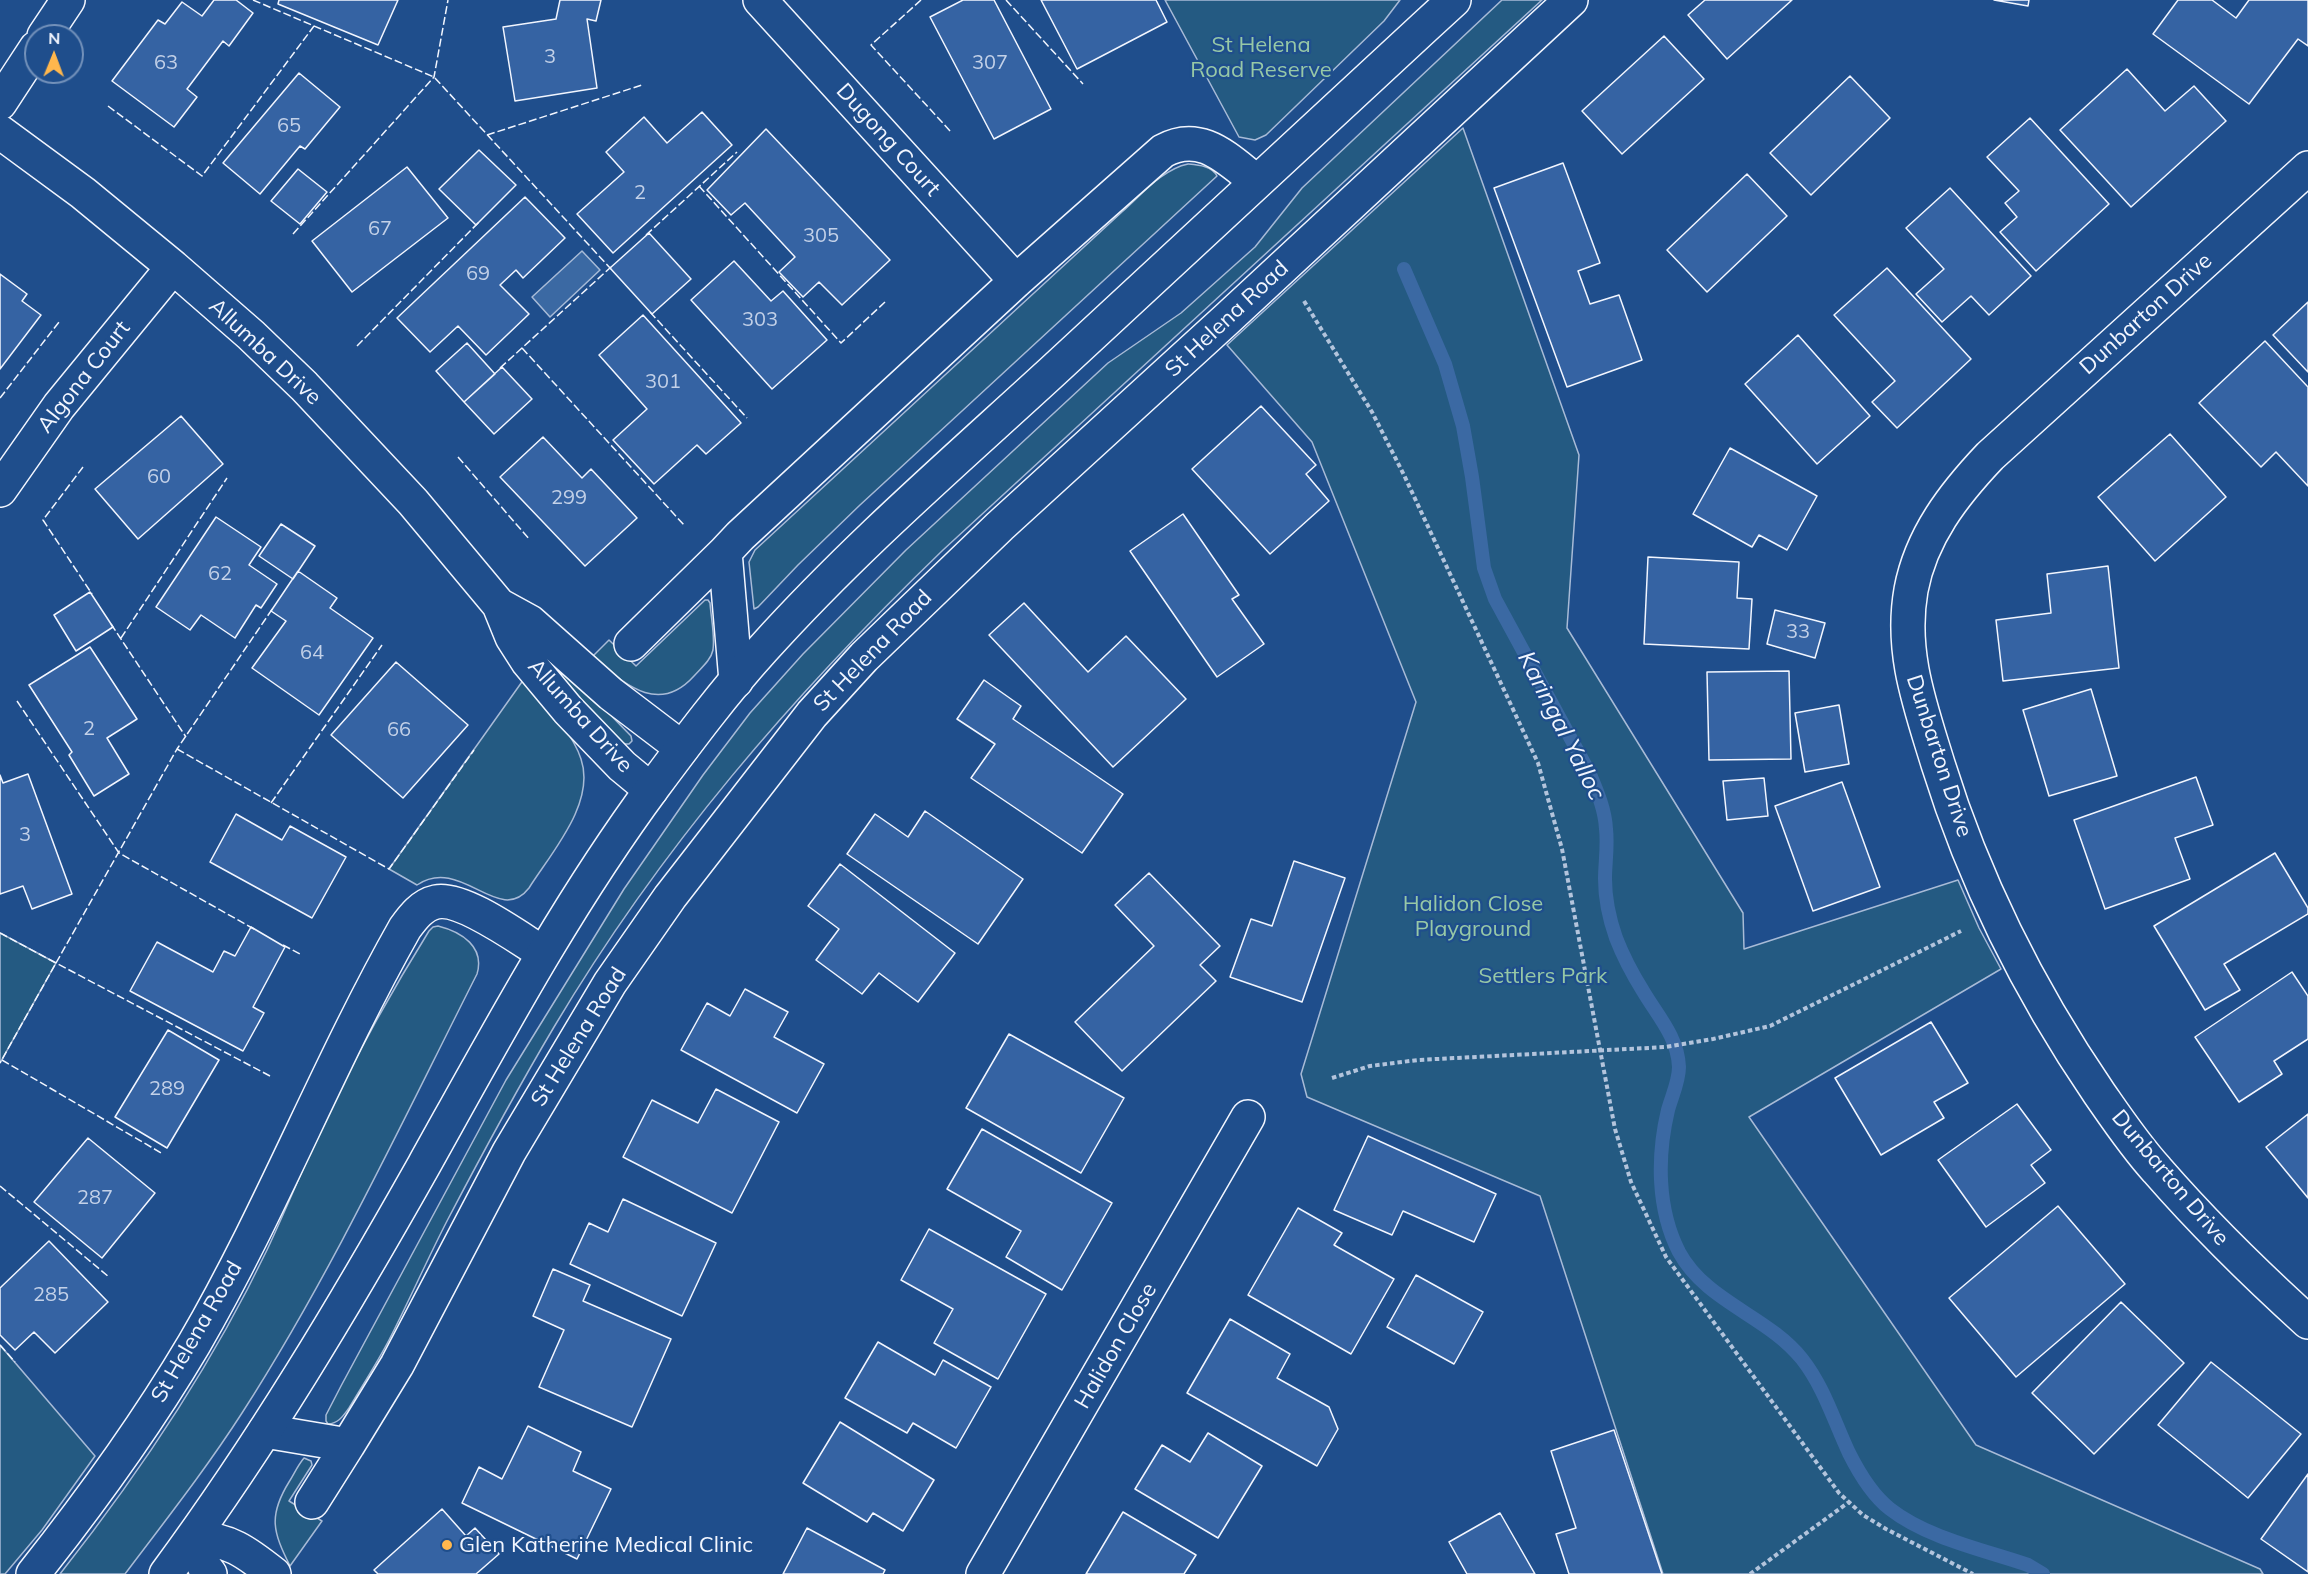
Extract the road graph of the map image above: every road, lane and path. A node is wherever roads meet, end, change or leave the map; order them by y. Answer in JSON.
{"nodes":[{"id":1,"x":68,"y":0,"type":"edge"},
{"id":2,"x":759,"y":0,"type":"edge"},
{"id":3,"x":1454,"y":0,"type":"edge"},
{"id":4,"x":1572,"y":0,"type":"edge"},
{"id":5,"x":52,"y":24,"type":"edge"},
{"id":6,"x":24,"y":66,"type":"edge"},
{"id":7,"x":0,"y":103,"type":"edge"},
{"id":8,"x":0,"y":132,"type":"edge"},
{"id":9,"x":2308,"y":168,"type":"edge"},
{"id":10,"x":1256,"y":182,"type":"junction"},
{"id":11,"x":173,"y":267,"type":"junction"},
{"id":12,"x":1016,"y":281,"type":"junction"},
{"id":13,"x":1303,"y":299,"type":"dead end"},
{"id":14,"x":0,"y":490,"type":"edge"},
{"id":15,"x":725,"y":552,"type":"junction"},
{"id":16,"x":499,"y":605,"type":"junction"},
{"id":17,"x":631,"y":644,"type":"dead end"},
{"id":18,"x":736,"y":681,"type":"junction"},
{"id":19,"x":682,"y":748,"type":"junction"},
{"id":20,"x":651,"y":790,"type":"junction"},
{"id":21,"x":1962,"y":930,"type":"dead end"},
{"id":22,"x":543,"y":953,"type":"junction"},
{"id":23,"x":1600,"y":1050,"type":"junction"},
{"id":24,"x":1332,"y":1078,"type":"dead end"},
{"id":25,"x":1248,"y":1117,"type":"dead end"},
{"id":26,"x":2308,"y":1322,"type":"edge"},
{"id":27,"x":265,"y":1431,"type":"junction"},
{"id":28,"x":348,"y":1445,"type":"junction"},
{"id":29,"x":312,"y":1502,"type":"dead end"},
{"id":30,"x":1849,"y":1502,"type":"junction"},
{"id":31,"x":193,"y":1538,"type":"junction"},
{"id":32,"x":33,"y":1574,"type":"edge"},
{"id":33,"x":166,"y":1574,"type":"edge"},
{"id":34,"x":210,"y":1574,"type":"edge"},
{"id":35,"x":274,"y":1574,"type":"edge"},
{"id":36,"x":983,"y":1574,"type":"edge"},
{"id":37,"x":1750,"y":1574,"type":"edge"},
{"id":38,"x":1973,"y":1574,"type":"edge"}],
"edges":[{"from":1,"to":5,"type":"street"},
{"from":2,"to":12,"type":"street","name":"Dugong Court"},
{"from":3,"to":10,"type":"street"},
{"from":4,"to":28,"type":"street","name":"St Helena Road"},
{"from":6,"to":7,"type":"street"},
{"from":8,"to":11,"type":"street","name":"Allumba Drive"},
{"from":9,"to":26,"type":"street","name":"Dunbarton Drive"},
{"from":10,"to":12,"type":"street"},
{"from":10,"to":18,"type":"street"},
{"from":11,"to":14,"type":"street","name":"Algona Court"},
{"from":11,"to":16,"type":"street","name":"Allumba Drive"},
{"from":12,"to":15,"type":"street"},
{"from":13,"to":23,"type":"path"},
{"from":15,"to":17,"type":"street"},
{"from":15,"to":18,"type":"street"},
{"from":16,"to":19,"type":"street","name":"Allumba Drive"},
{"from":16,"to":20,"type":"street","name":"Allumba Drive"},
{"from":18,"to":19,"type":"street"},
{"from":19,"to":20,"type":"street"},
{"from":20,"to":22,"type":"street"},
{"from":21,"to":23,"type":"path"},
{"from":22,"to":27,"type":"street"},
{"from":22,"to":32,"type":"street","name":"St Helena Road"},
{"from":23,"to":24,"type":"path"},
{"from":23,"to":30,"type":"path"},
{"from":25,"to":36,"type":"street","name":"Halidon Close"},
{"from":27,"to":28,"type":"street"},
{"from":27,"to":31,"type":"street"},
{"from":28,"to":29,"type":"street","name":"St Helena Road"},
{"from":30,"to":37,"type":"path"},
{"from":30,"to":38,"type":"path"},
{"from":31,"to":33,"type":"street"},
{"from":31,"to":34,"type":"street"},
{"from":31,"to":35,"type":"street"}]}
